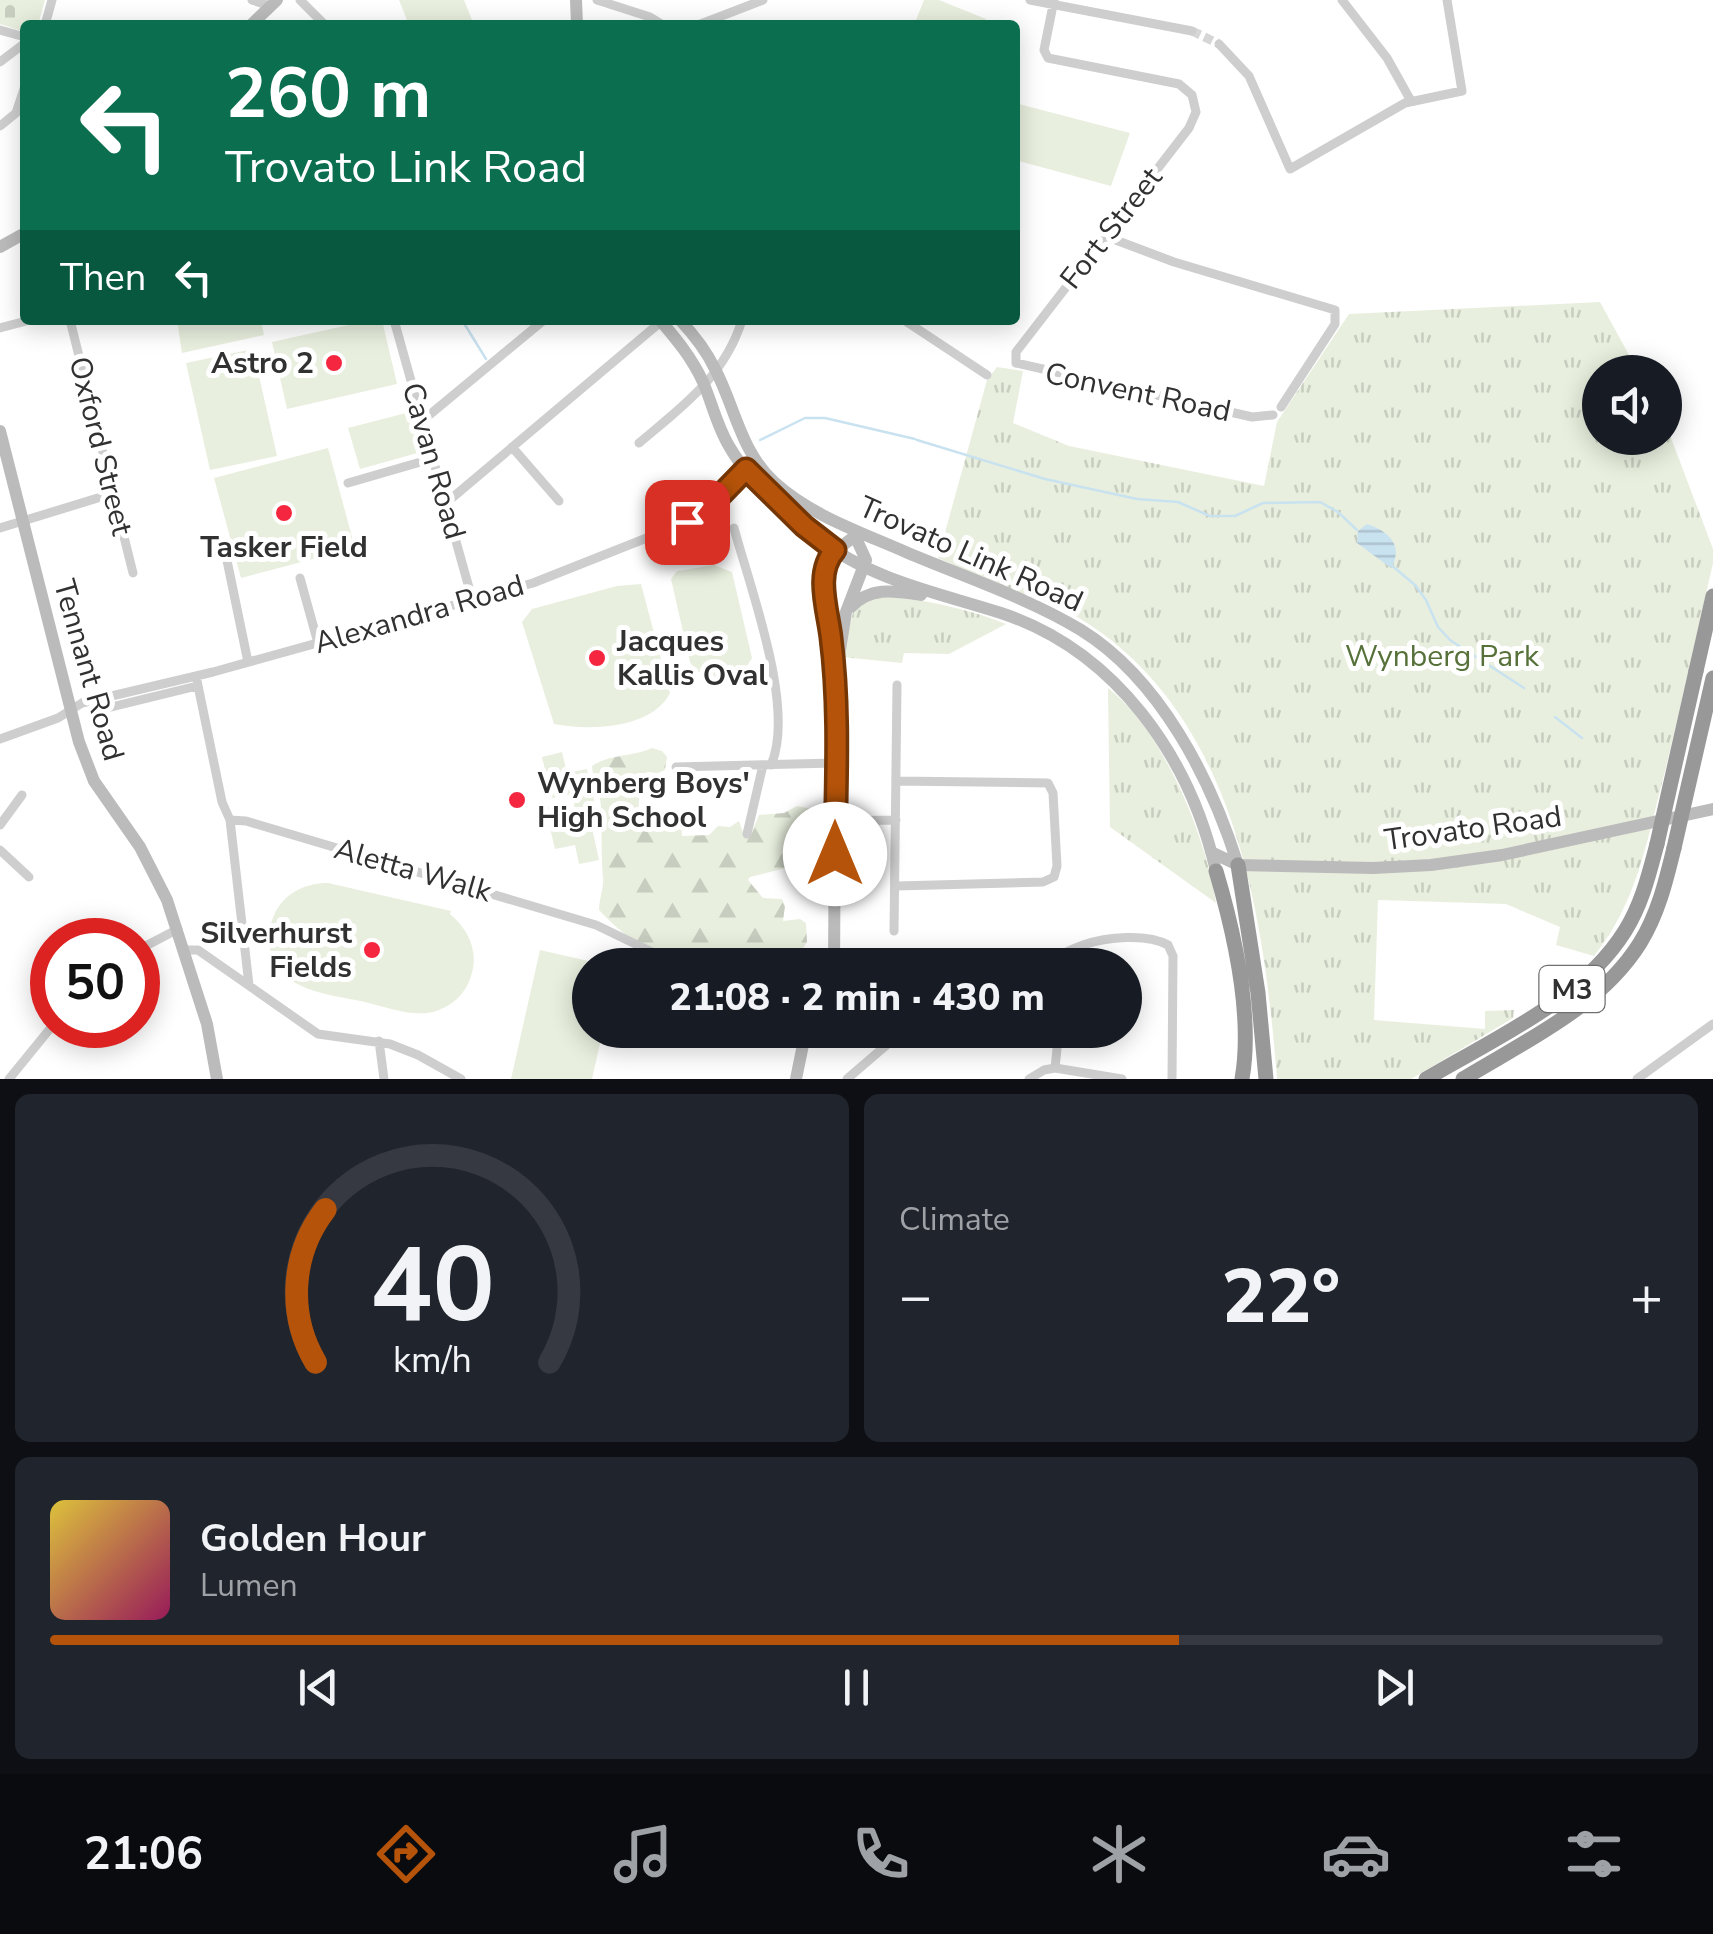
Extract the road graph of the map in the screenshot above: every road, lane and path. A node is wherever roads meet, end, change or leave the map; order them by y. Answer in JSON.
{"nodes":[{"id":1,"x":252,"y":0,"type":"edge"},
{"id":2,"x":300,"y":0,"type":"edge"},
{"id":3,"x":597,"y":0,"type":"edge"},
{"id":4,"x":763,"y":0,"type":"edge"},
{"id":5,"x":1030,"y":0,"type":"edge"},
{"id":6,"x":1342,"y":0,"type":"edge"},
{"id":7,"x":1447,"y":0,"type":"edge"},
{"id":8,"x":1053,"y":2,"type":"edge"},
{"id":9,"x":273,"y":3,"type":"edge"},
{"id":10,"x":320,"y":20,"type":"edge"},
{"id":11,"x":656,"y":20,"type":"edge"},
{"id":12,"x":711,"y":20,"type":"edge"},
{"id":13,"x":1192,"y":31,"type":"tunnel mouth"},
{"id":14,"x":20,"y":44,"type":"edge"},
{"id":15,"x":1219,"y":44,"type":"tunnel mouth"},
{"id":16,"x":0,"y":62,"type":"edge"},
{"id":17,"x":20,"y":101,"type":"edge"},
{"id":18,"x":1411,"y":101,"type":"junction"},
{"id":19,"x":16,"y":113,"type":"junction"},
{"id":20,"x":20,"y":118,"type":"edge"},
{"id":21,"x":0,"y":126,"type":"edge"},
{"id":22,"x":1104,"y":236,"type":"junction"},
{"id":23,"x":71,"y":325,"type":"edge"},
{"id":24,"x":395,"y":325,"type":"edge"},
{"id":25,"x":538,"y":325,"type":"edge"},
{"id":26,"x":656,"y":325,"type":"edge"},
{"id":27,"x":664,"y":325,"type":"edge"},
{"id":28,"x":684,"y":325,"type":"edge"},
{"id":29,"x":740,"y":325,"type":"edge"},
{"id":30,"x":912,"y":325,"type":"edge"},
{"id":31,"x":1016,"y":352,"type":"joint"},
{"id":32,"x":717,"y":371,"type":"junction"},
{"id":33,"x":987,"y":375,"type":"dead end"},
{"id":34,"x":704,"y":386,"type":"junction"},
{"id":35,"x":422,"y":421,"type":"junction"},
{"id":36,"x":0,"y":431,"type":"edge"},
{"id":37,"x":640,"y":443,"type":"dead end"},
{"id":38,"x":512,"y":447,"type":"junction"},
{"id":39,"x":432,"y":459,"type":"junction"},
{"id":40,"x":751,"y":465,"type":"junction"},
{"id":41,"x":348,"y":482,"type":"dead end"},
{"id":42,"x":114,"y":493,"type":"junction"},
{"id":43,"x":794,"y":498,"type":"junction"},
{"id":44,"x":559,"y":501,"type":"dead end"},
{"id":45,"x":446,"y":502,"type":"junction"},
{"id":46,"x":23,"y":520,"type":"junction"},
{"id":47,"x":0,"y":528,"type":"edge"},
{"id":48,"x":734,"y":528,"type":"dead end"},
{"id":49,"x":855,"y":536,"type":"junction"},
{"id":50,"x":224,"y":546,"type":"dead end"},
{"id":51,"x":898,"y":549,"type":"junction"},
{"id":52,"x":835,"y":550,"type":"junction"},
{"id":53,"x":864,"y":566,"type":"junction"},
{"id":54,"x":132,"y":573,"type":"dead end"},
{"id":55,"x":300,"y":578,"type":"dead end"},
{"id":56,"x":958,"y":600,"type":"junction"},
{"id":57,"x":473,"y":602,"type":"junction"},
{"id":58,"x":1711,"y":603,"type":"edge"},
{"id":59,"x":846,"y":612,"type":"junction"},
{"id":60,"x":318,"y":643,"type":"junction"},
{"id":61,"x":248,"y":662,"type":"junction"},
{"id":62,"x":836,"y":675,"type":"junction"},
{"id":63,"x":1713,"y":678,"type":"edge"},
{"id":64,"x":196,"y":681,"type":"junction"},
{"id":65,"x":897,"y":685,"type":"dead end"},
{"id":66,"x":161,"y":689,"type":"junction"},
{"id":67,"x":117,"y":694,"type":"junction"},
{"id":68,"x":120,"y":705,"type":"junction"},
{"id":69,"x":69,"y":710,"type":"junction"},
{"id":70,"x":95,"y":711,"type":"dead end"},
{"id":71,"x":0,"y":739,"type":"edge"},
{"id":72,"x":836,"y":764,"type":"junction"},
{"id":73,"x":767,"y":765,"type":"junction"},
{"id":74,"x":676,"y":767,"type":"dead end"},
{"id":75,"x":896,"y":781,"type":"junction"},
{"id":76,"x":22,"y":795,"type":"dead end"},
{"id":77,"x":1713,"y":809,"type":"edge"},
{"id":78,"x":230,"y":820,"type":"junction"},
{"id":79,"x":896,"y":820,"type":"junction"},
{"id":80,"x":836,"y":821,"type":"junction"},
{"id":81,"x":0,"y":825,"type":"edge"},
{"id":82,"x":747,"y":834,"type":"dead end"},
{"id":83,"x":0,"y":850,"type":"edge"},
{"id":84,"x":1212,"y":852,"type":"junction"},
{"id":85,"x":1241,"y":860,"type":"junction"},
{"id":86,"x":1216,"y":871,"type":"joint"},
{"id":87,"x":29,"y":877,"type":"dead end"},
{"id":88,"x":897,"y":886,"type":"junction"},
{"id":89,"x":1226,"y":903,"type":"junction"},
{"id":90,"x":178,"y":929,"type":"junction"},
{"id":91,"x":894,"y":931,"type":"dead end"},
{"id":92,"x":160,"y":938,"type":"edge"},
{"id":93,"x":644,"y":948,"type":"edge"},
{"id":94,"x":834,"y":948,"type":"edge"},
{"id":95,"x":1078,"y":948,"type":"edge"},
{"id":96,"x":184,"y":950,"type":"junction"},
{"id":97,"x":248,"y":985,"type":"junction"},
{"id":98,"x":1713,"y":1024,"type":"edge"},
{"id":99,"x":379,"y":1041,"type":"junction"},
{"id":100,"x":34,"y":1048,"type":"edge"},
{"id":101,"x":802,"y":1048,"type":"edge"},
{"id":102,"x":883,"y":1048,"type":"edge"},
{"id":103,"x":1057,"y":1048,"type":"edge"},
{"id":104,"x":1055,"y":1068,"type":"junction"},
{"id":105,"x":9,"y":1079,"type":"edge"},
{"id":106,"x":217,"y":1079,"type":"edge"},
{"id":107,"x":384,"y":1079,"type":"edge"},
{"id":108,"x":461,"y":1079,"type":"edge"},
{"id":109,"x":796,"y":1079,"type":"edge"},
{"id":110,"x":848,"y":1079,"type":"edge"},
{"id":111,"x":1029,"y":1079,"type":"edge"},
{"id":112,"x":1122,"y":1079,"type":"edge"},
{"id":113,"x":1172,"y":1079,"type":"edge"},
{"id":114,"x":1242,"y":1079,"type":"edge"},
{"id":115,"x":1266,"y":1079,"type":"edge"},
{"id":116,"x":1426,"y":1079,"type":"edge"},
{"id":117,"x":1463,"y":1079,"type":"edge"},
{"id":118,"x":1637,"y":1079,"type":"edge"}],
"edges":[{"from":1,"to":9,"type":"street"},
{"from":2,"to":10,"type":"street"},
{"from":3,"to":11,"type":"street"},
{"from":4,"to":12,"type":"street"},
{"from":5,"to":8,"type":"street"},
{"from":6,"to":18,"type":"street"},
{"from":7,"to":18,"type":"street"},
{"from":8,"to":13,"type":"street"},
{"from":8,"to":22,"type":"street","name":"Fort Street"},
{"from":14,"to":16,"type":"street"},
{"from":15,"to":18,"type":"street"},
{"from":17,"to":19,"type":"street"},
{"from":19,"to":20,"type":"street"},
{"from":19,"to":21,"type":"street"},
{"from":22,"to":31,"type":"street","name":"Fort Street"},
{"from":22,"to":31,"type":"street","name":"Convent Road"},
{"from":23,"to":42,"type":"street","name":"Oxford Street"},
{"from":24,"to":35,"type":"street","name":"Cavan Road"},
{"from":25,"to":35,"type":"street"},
{"from":26,"to":38,"type":"street"},
{"from":27,"to":34,"type":"main road"},
{"from":28,"to":32,"type":"main road"},
{"from":29,"to":32,"type":"street"},
{"from":30,"to":33,"type":"street"},
{"from":32,"to":34,"type":"street"},
{"from":32,"to":40,"type":"main road"},
{"from":34,"to":37,"type":"street"},
{"from":34,"to":40,"type":"main road"},
{"from":35,"to":39,"type":"street","name":"Cavan Road"},
{"from":36,"to":46,"type":"main road","name":"Tennant Road"},
{"from":38,"to":44,"type":"street"},
{"from":38,"to":45,"type":"street"},
{"from":39,"to":41,"type":"street"},
{"from":39,"to":45,"type":"street","name":"Cavan Road"},
{"from":40,"to":43,"type":"main road","name":"Trovato Link Road"},
{"from":40,"to":52,"type":"main road","name":"Trovato Link Road"},
{"from":40,"to":57,"type":"street","name":"Alexandra Road"},
{"from":42,"to":46,"type":"street"},
{"from":42,"to":54,"type":"street","name":"Oxford Street"},
{"from":43,"to":49,"type":"main road"},
{"from":43,"to":51,"type":"main road","name":"Trovato Link Road"},
{"from":45,"to":57,"type":"street","name":"Cavan Road"},
{"from":46,"to":47,"type":"street"},
{"from":46,"to":69,"type":"main road","name":"Tennant Road"},
{"from":48,"to":73,"type":"street"},
{"from":49,"to":51,"type":"main road"},
{"from":49,"to":52,"type":"main road"},
{"from":49,"to":53,"type":"main road"},
{"from":50,"to":61,"type":"street"},
{"from":51,"to":85,"type":"main road","name":"Trovato Link Road"},
{"from":52,"to":53,"type":"main road","name":"Trovato Link Road"},
{"from":52,"to":62,"type":"main road"},
{"from":53,"to":56,"type":"main road","name":"Trovato Link Road"},
{"from":53,"to":59,"type":"main road"},
{"from":55,"to":60,"type":"street"},
{"from":56,"to":59,"type":"main road"},
{"from":56,"to":84,"type":"main road","name":"Trovato Link Road"},
{"from":57,"to":60,"type":"street","name":"Alexandra Road"},
{"from":58,"to":116,"type":"highway","number":"M3","bridge":true},
{"from":59,"to":62,"type":"main road"},
{"from":60,"to":61,"type":"street","name":"Alexandra Road"},
{"from":61,"to":64,"type":"street","name":"Alexandra Road"},
{"from":62,"to":72,"type":"main road"},
{"from":63,"to":117,"type":"highway","number":"M3","bridge":true},
{"from":64,"to":66,"type":"street","name":"Alexandra Road"},
{"from":64,"to":78,"type":"street"},
{"from":65,"to":75,"type":"street"},
{"from":66,"to":67,"type":"street","name":"Alexandra Road"},
{"from":66,"to":68,"type":"street"},
{"from":67,"to":68,"type":"street"},
{"from":67,"to":69,"type":"street","name":"Alexandra Road"},
{"from":68,"to":70,"type":"street"},
{"from":69,"to":71,"type":"street","name":"Alexandra Road"},
{"from":69,"to":90,"type":"main road","name":"Tennant Road"},
{"from":72,"to":73,"type":"street"},
{"from":72,"to":80,"type":"main road"},
{"from":73,"to":74,"type":"street"},
{"from":73,"to":82,"type":"street"},
{"from":75,"to":79,"type":"street"},
{"from":75,"to":88,"type":"street"},
{"from":76,"to":81,"type":"street"},
{"from":77,"to":85,"type":"main road","name":"Trovato Road"},
{"from":78,"to":93,"type":"street","name":"Aletta Walk"},
{"from":78,"to":97,"type":"street"},
{"from":79,"to":80,"type":"street"},
{"from":79,"to":88,"type":"street"},
{"from":80,"to":94,"type":"main road"},
{"from":83,"to":87,"type":"street"},
{"from":84,"to":85,"type":"main road"},
{"from":84,"to":86,"type":"main road","name":"Trovato Link Road"},
{"from":85,"to":89,"type":"highway"},
{"from":85,"to":115,"type":"highway"},
{"from":86,"to":89,"type":"highway"},
{"from":88,"to":91,"type":"street"},
{"from":89,"to":114,"type":"highway"},
{"from":90,"to":92,"type":"street"},
{"from":90,"to":96,"type":"main road","name":"Tennant Road"},
{"from":95,"to":113,"type":"street"},
{"from":96,"to":97,"type":"street"},
{"from":96,"to":106,"type":"main road","name":"Tennant Road"},
{"from":97,"to":99,"type":"street"},
{"from":98,"to":118,"type":"street"},
{"from":99,"to":107,"type":"street"},
{"from":99,"to":108,"type":"street"},
{"from":100,"to":105,"type":"street"},
{"from":101,"to":109,"type":"main road"},
{"from":102,"to":110,"type":"street"},
{"from":103,"to":104,"type":"street"},
{"from":104,"to":111,"type":"street"},
{"from":104,"to":112,"type":"street"}]}
